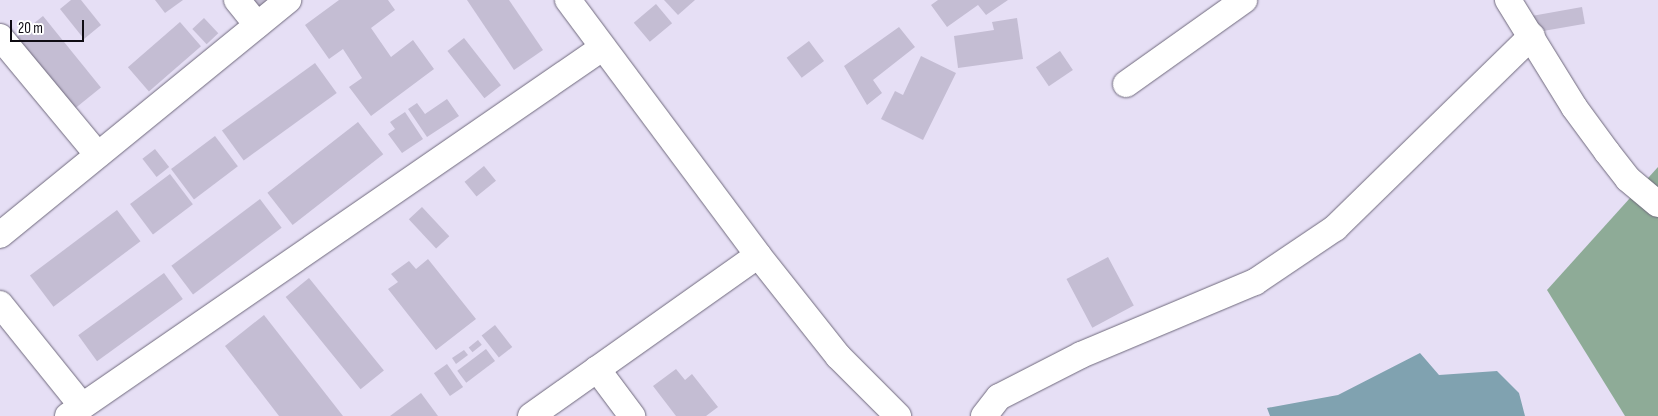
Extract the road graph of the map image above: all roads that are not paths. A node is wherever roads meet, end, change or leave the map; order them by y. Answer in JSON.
{"nodes":[{"id":1,"x":237,"y":0,"type":"edge"},
{"id":2,"x":288,"y":0,"type":"edge"},
{"id":3,"x":568,"y":0,"type":"edge"},
{"id":4,"x":1244,"y":0,"type":"edge"},
{"id":5,"x":1508,"y":0,"type":"edge"},
{"id":6,"x":257,"y":26,"type":"junction"},
{"id":7,"x":1532,"y":36,"type":"junction"},
{"id":8,"x":0,"y":37,"type":"edge"},
{"id":9,"x":602,"y":48,"type":"junction"},
{"id":10,"x":1126,"y":84,"type":"dead end"},
{"id":11,"x":98,"y":155,"type":"junction"},
{"id":12,"x":1658,"y":204,"type":"edge"},
{"id":13,"x":0,"y":235,"type":"edge"},
{"id":14,"x":758,"y":255,"type":"junction"},
{"id":15,"x":0,"y":304,"type":"edge"},
{"id":16,"x":597,"y":370,"type":"junction"},
{"id":17,"x":75,"y":411,"type":"edge"},
{"id":18,"x":531,"y":416,"type":"edge"},
{"id":19,"x":632,"y":416,"type":"edge"},
{"id":20,"x":898,"y":416,"type":"edge"},
{"id":21,"x":984,"y":416,"type":"edge"}],
"edges":[{"from":1,"to":6,"type":"street"},
{"from":2,"to":6,"type":"street"},
{"from":3,"to":9,"type":"street"},
{"from":4,"to":10,"type":"street"},
{"from":5,"to":7,"type":"street"},
{"from":6,"to":11,"type":"street"},
{"from":7,"to":12,"type":"street"},
{"from":7,"to":21,"type":"street"},
{"from":8,"to":11,"type":"street"},
{"from":9,"to":14,"type":"street"},
{"from":9,"to":17,"type":"street"},
{"from":11,"to":13,"type":"street"},
{"from":14,"to":16,"type":"street"},
{"from":14,"to":20,"type":"street"},
{"from":15,"to":17,"type":"street"},
{"from":16,"to":18,"type":"street"},
{"from":16,"to":19,"type":"street"}]}
